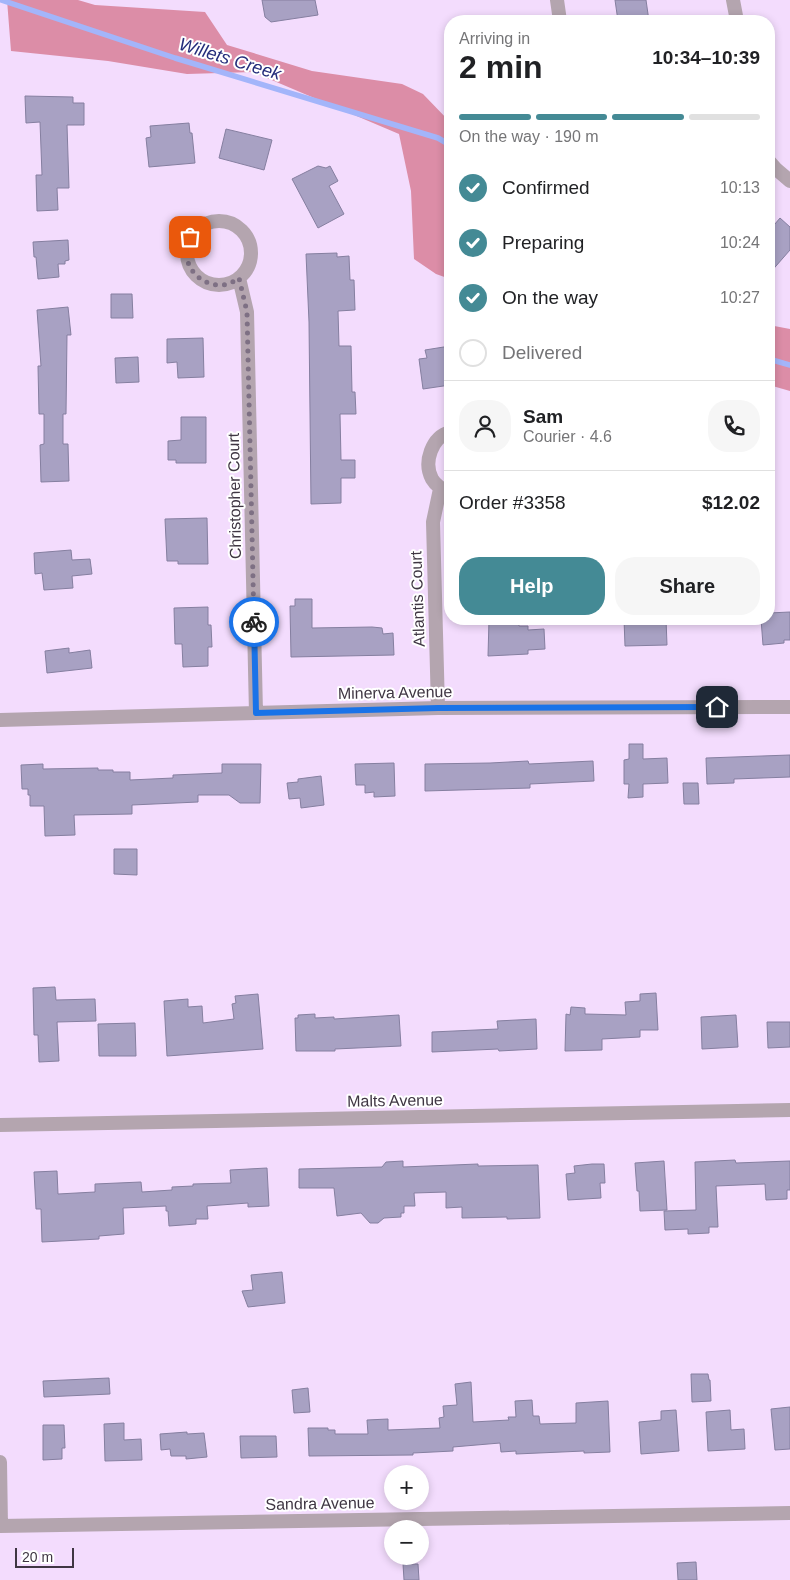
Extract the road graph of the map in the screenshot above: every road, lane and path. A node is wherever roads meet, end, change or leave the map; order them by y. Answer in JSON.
{"nodes":[{"id":1,"x":557,"y":0,"type":"edge"},
{"id":2,"x":734,"y":0,"type":"edge"},
{"id":3,"x":559,"y":15,"type":"edge"},
{"id":4,"x":735,"y":15,"type":"edge"},
{"id":5,"x":775,"y":168,"type":"edge"},
{"id":6,"x":790,"y":181,"type":"edge"},
{"id":7,"x":239,"y":278,"type":"junction"},
{"id":8,"x":444,"y":435,"type":"edge"},
{"id":9,"x":444,"y":490,"type":"edge"},
{"id":10,"x":444,"y":494,"type":"edge"},
{"id":11,"x":790,"y":707,"type":"edge"},
{"id":12,"x":438,"y":708,"type":"junction"},
{"id":13,"x":256,"y":713,"type":"junction"},
{"id":14,"x":0,"y":720,"type":"edge"},
{"id":15,"x":790,"y":1110,"type":"edge"},
{"id":16,"x":0,"y":1126,"type":"edge"},
{"id":17,"x":0,"y":1462,"type":"edge"},
{"id":18,"x":790,"y":1513,"type":"edge"},
{"id":19,"x":0,"y":1526,"type":"edge"}],
"edges":[{"from":1,"to":3,"type":"street"},
{"from":2,"to":4,"type":"street"},
{"from":5,"to":6,"type":"street"},
{"from":7,"to":7,"type":"street"},
{"from":7,"to":13,"type":"street","name":"Christopher Court"},
{"from":8,"to":9,"type":"street","name":"Atlantis Court"},
{"from":10,"to":12,"type":"street","name":"Atlantis Court"},
{"from":11,"to":12,"type":"street","name":"Minerva Avenue"},
{"from":12,"to":13,"type":"street","name":"Minerva Avenue"},
{"from":13,"to":14,"type":"street","name":"Minerva Avenue"},
{"from":15,"to":16,"type":"street","name":"Malts Avenue"},
{"from":17,"to":19,"type":"street"},
{"from":18,"to":19,"type":"street","name":"Sandra Avenue"}]}
